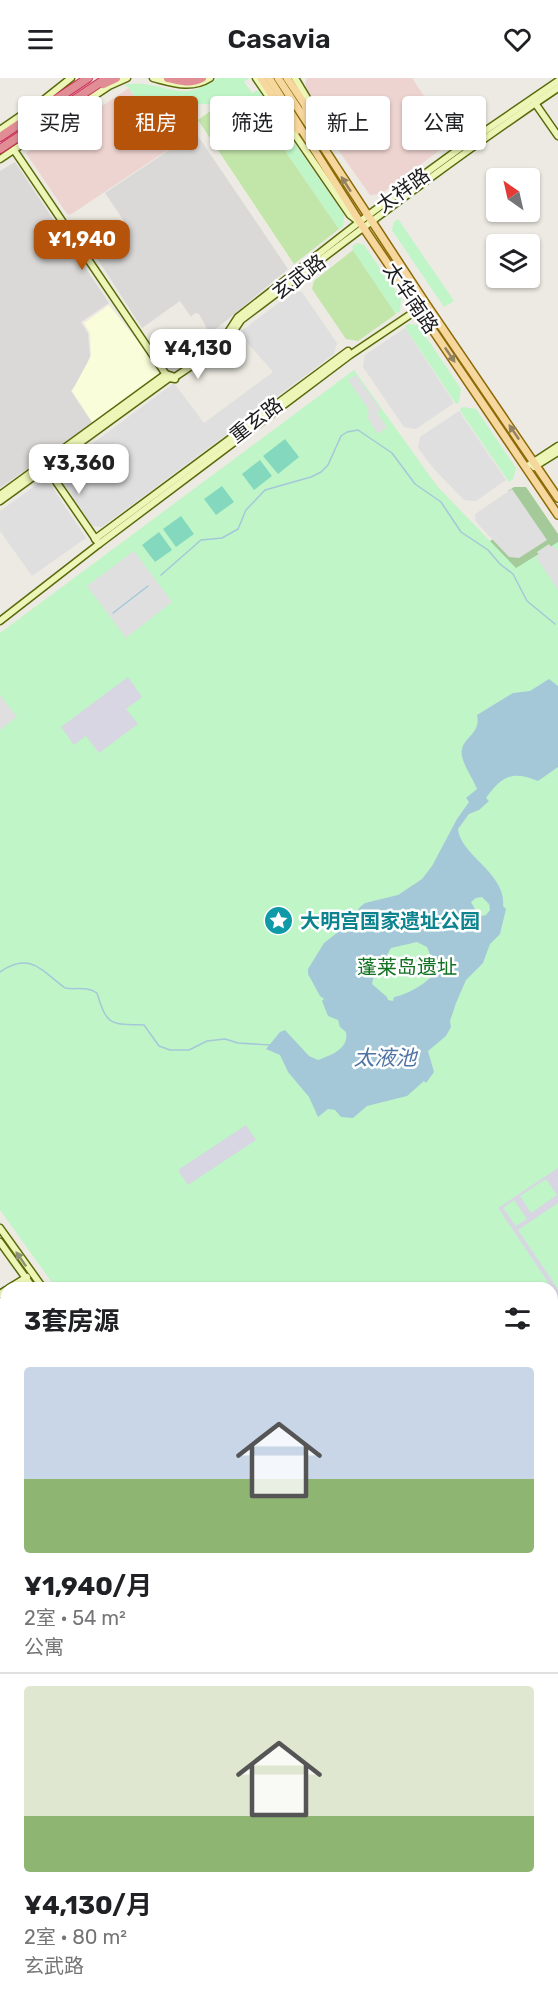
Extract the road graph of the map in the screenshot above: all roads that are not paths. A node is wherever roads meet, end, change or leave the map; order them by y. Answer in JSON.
{"nodes":[{"id":1,"x":70,"y":78,"type":"edge"},
{"id":2,"x":107,"y":78,"type":"edge"},
{"id":3,"x":116,"y":78,"type":"edge"},
{"id":4,"x":127,"y":78,"type":"edge"},
{"id":5,"x":153,"y":78,"type":"edge"},
{"id":6,"x":168,"y":78,"type":"edge"},
{"id":7,"x":202,"y":78,"type":"edge"},
{"id":8,"x":210,"y":78,"type":"edge"},
{"id":9,"x":256,"y":78,"type":"edge"},
{"id":10,"x":261,"y":78,"type":"edge"},
{"id":11,"x":269,"y":78,"type":"edge"},
{"id":12,"x":278,"y":78,"type":"edge"},
{"id":13,"x":287,"y":78,"type":"edge"},
{"id":14,"x":295,"y":78,"type":"edge"},
{"id":15,"x":82,"y":81,"type":"edge"},
{"id":16,"x":558,"y":81,"type":"edge"},
{"id":17,"x":558,"y":88,"type":"edge"},
{"id":18,"x":87,"y":91,"type":"junction"},
{"id":19,"x":83,"y":96,"type":"edge"},
{"id":20,"x":95,"y":96,"type":"edge"},
{"id":21,"x":536,"y":100,"type":"junction"},
{"id":22,"x":305,"y":105,"type":"junction"},
{"id":23,"x":306,"y":108,"type":"edge"},
{"id":24,"x":306,"y":122,"type":"edge"},
{"id":25,"x":558,"y":129,"type":"edge"},
{"id":26,"x":0,"y":130,"type":"edge"},
{"id":27,"x":558,"y":136,"type":"edge"},
{"id":28,"x":0,"y":137,"type":"edge"},
{"id":29,"x":306,"y":140,"type":"joint"},
{"id":30,"x":18,"y":147,"type":"edge"},
{"id":31,"x":0,"y":149,"type":"edge"},
{"id":32,"x":14,"y":150,"type":"junction"},
{"id":33,"x":313,"y":150,"type":"edge"},
{"id":34,"x":324,"y":150,"type":"edge"},
{"id":35,"x":0,"y":159,"type":"edge"},
{"id":36,"x":370,"y":220,"type":"junction"},
{"id":37,"x":362,"y":225,"type":"junction"},
{"id":38,"x":425,"y":302,"type":"junction"},
{"id":39,"x":417,"y":308,"type":"junction"},
{"id":40,"x":167,"y":376,"type":"junction"},
{"id":41,"x":558,"y":446,"type":"edge"},
{"id":42,"x":558,"y":452,"type":"edge"},
{"id":43,"x":535,"y":464,"type":"junction"},
{"id":44,"x":44,"y":466,"type":"junction"},
{"id":45,"x":527,"y":469,"type":"junction"},
{"id":46,"x":0,"y":495,"type":"edge"},
{"id":47,"x":558,"y":498,"type":"edge"},
{"id":48,"x":0,"y":501,"type":"edge"},
{"id":49,"x":558,"y":515,"type":"edge"},
{"id":50,"x":97,"y":542,"type":"junction"},
{"id":51,"x":0,"y":621,"type":"edge"},
{"id":52,"x":0,"y":1228,"type":"edge"},
{"id":53,"x":0,"y":1242,"type":"edge"},
{"id":54,"x":32,"y":1274,"type":"junction"},
{"id":55,"x":25,"y":1278,"type":"junction"},
{"id":56,"x":18,"y":1282,"type":"edge"},
{"id":57,"x":28,"y":1282,"type":"edge"},
{"id":58,"x":38,"y":1282,"type":"edge"}],
"edges":[{"from":1,"to":15,"type":"street"},
{"from":1,"to":26,"type":"street"},
{"from":2,"to":18,"type":"highway"},
{"from":3,"to":18,"type":"highway"},
{"from":4,"to":20,"type":"street"},
{"from":5,"to":8,"type":"street"},
{"from":6,"to":7,"type":"highway"},
{"from":9,"to":37,"type":"street"},
{"from":10,"to":29,"type":"main road"},
{"from":11,"to":29,"type":"main road","name":"太华南路"},
{"from":12,"to":24,"type":"main road","name":"太华南路"},
{"from":13,"to":22,"type":"main road"},
{"from":14,"to":22,"type":"street"},
{"from":15,"to":28,"type":"highway"},
{"from":16,"to":21,"type":"street","name":"太祥路"},
{"from":17,"to":21,"type":"street","name":"太祥路"},
{"from":18,"to":19,"type":"highway"},
{"from":18,"to":31,"type":"highway"},
{"from":21,"to":25,"type":"street"},
{"from":21,"to":27,"type":"street"},
{"from":21,"to":36,"type":"street","name":"太祥路"},
{"from":22,"to":23,"type":"main road"},
{"from":30,"to":32,"type":"street"},
{"from":32,"to":35,"type":"street"},
{"from":32,"to":40,"type":"street"},
{"from":33,"to":37,"type":"main road","name":"太华南路"},
{"from":36,"to":34,"type":"main road","name":"太华南路","one_way":true},
{"from":36,"to":37,"type":"street","name":"玄武路"},
{"from":36,"to":38,"type":"main road","name":"太华南路"},
{"from":37,"to":39,"type":"main road","name":"太华南路"},
{"from":37,"to":40,"type":"street","name":"玄武路"},
{"from":38,"to":39,"type":"street","name":"重玄路"},
{"from":43,"to":38,"type":"main road","name":"太华南路","one_way":true},
{"from":39,"to":45,"type":"main road","name":"太华南路","one_way":true},
{"from":39,"to":50,"type":"street","name":"重玄路"},
{"from":40,"to":44,"type":"street","name":"玄武路"},
{"from":41,"to":43,"type":"street"},
{"from":42,"to":43,"type":"street"},
{"from":43,"to":45,"type":"street"},
{"from":43,"to":47,"type":"main road","name":"太华南路"},
{"from":44,"to":46,"type":"street","name":"玄武路"},
{"from":44,"to":48,"type":"street","name":"玄武路"},
{"from":44,"to":50,"type":"street"},
{"from":45,"to":49,"type":"main road","name":"太华南路"},
{"from":50,"to":51,"type":"street","name":"重玄路"},
{"from":54,"to":52,"type":"street","one_way":true},
{"from":53,"to":55,"type":"street"},
{"from":54,"to":55,"type":"street"},
{"from":54,"to":58,"type":"street"},
{"from":55,"to":56,"type":"street"},
{"from":55,"to":57,"type":"street"}]}
